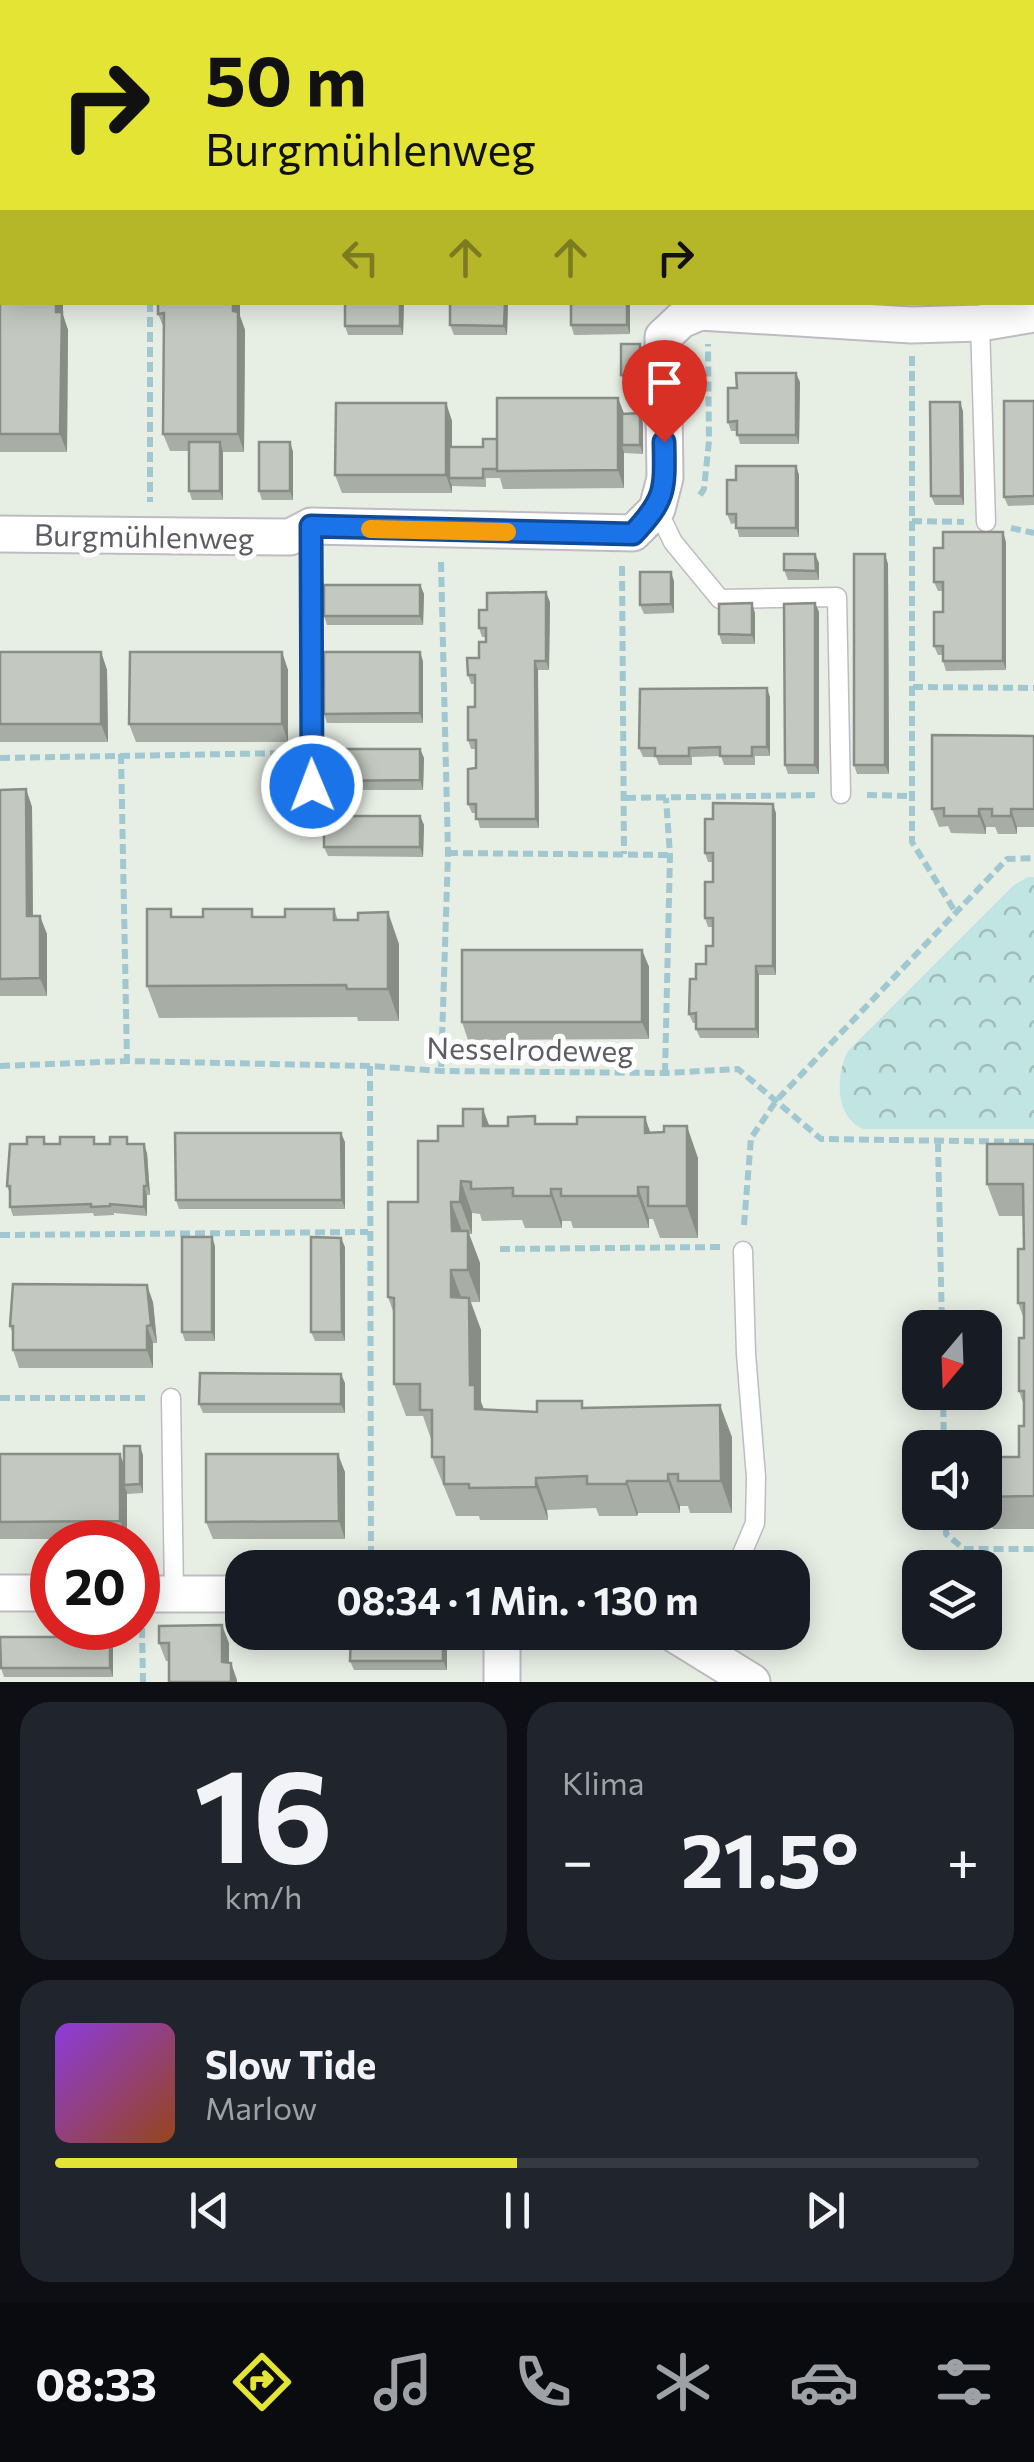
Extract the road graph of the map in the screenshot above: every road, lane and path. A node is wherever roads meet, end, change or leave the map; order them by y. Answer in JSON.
{"nodes":[{"id":1,"x":150,"y":305,"type":"edge"},
{"id":2,"x":700,"y":307,"type":"edge"},
{"id":3,"x":1034,"y":314,"type":"edge"},
{"id":4,"x":980,"y":324,"type":"junction"},
{"id":5,"x":912,"y":325,"type":"junction"},
{"id":6,"x":657,"y":508,"type":"junction"},
{"id":7,"x":986,"y":522,"type":"dead end"},
{"id":8,"x":311,"y":526,"type":"junction"},
{"id":9,"x":441,"y":531,"type":"junction"},
{"id":10,"x":0,"y":534,"type":"edge"},
{"id":11,"x":150,"y":534,"type":"junction"},
{"id":12,"x":622,"y":564,"type":"dead end"},
{"id":13,"x":913,"y":687,"type":"junction"},
{"id":14,"x":1034,"y":688,"type":"edge"},
{"id":15,"x":312,"y":752,"type":"junction"},
{"id":16,"x":121,"y":754,"type":"junction"},
{"id":17,"x":0,"y":758,"type":"edge"},
{"id":18,"x":312,"y":786,"type":"dead end"},
{"id":19,"x":842,"y":794,"type":"junction"},
{"id":20,"x":911,"y":796,"type":"junction"},
{"id":21,"x":626,"y":798,"type":"junction"},
{"id":22,"x":666,"y":798,"type":"junction"},
{"id":23,"x":448,"y":854,"type":"junction"},
{"id":24,"x":624,"y":854,"type":"junction"},
{"id":25,"x":670,"y":855,"type":"junction"},
{"id":26,"x":1034,"y":858,"type":"edge"},
{"id":27,"x":956,"y":913,"type":"junction"},
{"id":28,"x":127,"y":1062,"type":"junction"},
{"id":29,"x":0,"y":1066,"type":"edge"},
{"id":30,"x":370,"y":1066,"type":"junction"},
{"id":31,"x":441,"y":1071,"type":"junction"},
{"id":32,"x":665,"y":1073,"type":"junction"},
{"id":33,"x":776,"y":1101,"type":"junction"},
{"id":34,"x":938,"y":1142,"type":"junction"},
{"id":35,"x":1034,"y":1142,"type":"edge"},
{"id":36,"x":368,"y":1232,"type":"junction"},
{"id":37,"x":0,"y":1235,"type":"edge"},
{"id":38,"x":500,"y":1249,"type":"dead end"},
{"id":39,"x":743,"y":1249,"type":"junction"},
{"id":40,"x":942,"y":1310,"type":"edge"},
{"id":41,"x":0,"y":1398,"type":"edge"},
{"id":42,"x":171,"y":1398,"type":"joint"},
{"id":43,"x":159,"y":1520,"type":"edge"},
{"id":44,"x":946,"y":1530,"type":"edge"},
{"id":45,"x":1034,"y":1549,"type":"edge"},
{"id":46,"x":371,"y":1550,"type":"edge"},
{"id":47,"x":744,"y":1550,"type":"edge"},
{"id":48,"x":0,"y":1592,"type":"edge"},
{"id":49,"x":30,"y":1593,"type":"edge"},
{"id":50,"x":160,"y":1594,"type":"edge"},
{"id":51,"x":225,"y":1594,"type":"edge"},
{"id":52,"x":146,"y":1650,"type":"edge"},
{"id":53,"x":502,"y":1650,"type":"edge"},
{"id":54,"x":706,"y":1650,"type":"edge"},
{"id":55,"x":143,"y":1682,"type":"edge"},
{"id":56,"x":502,"y":1682,"type":"edge"},
{"id":57,"x":752,"y":1682,"type":"edge"}],
"edges":[{"from":1,"to":11,"type":"path"},
{"from":2,"to":5,"type":"street"},
{"from":2,"to":6,"type":"street"},
{"from":3,"to":4,"type":"street"},
{"from":4,"to":5,"type":"street"},
{"from":4,"to":7,"type":"lane"},
{"from":5,"to":13,"type":"path"},
{"from":6,"to":9,"type":"street","name":"Burgmühlenweg"},
{"from":6,"to":19,"type":"lane"},
{"from":8,"to":9,"type":"street","name":"Burgmühlenweg"},
{"from":8,"to":11,"type":"street","name":"Burgmühlenweg"},
{"from":8,"to":15,"type":"lane"},
{"from":9,"to":23,"type":"path"},
{"from":10,"to":11,"type":"street","name":"Burgmühlenweg"},
{"from":12,"to":21,"type":"path"},
{"from":13,"to":14,"type":"path"},
{"from":13,"to":20,"type":"path"},
{"from":15,"to":16,"type":"path"},
{"from":15,"to":18,"type":"lane"},
{"from":16,"to":17,"type":"path"},
{"from":16,"to":28,"type":"path"},
{"from":19,"to":20,"type":"path"},
{"from":19,"to":22,"type":"path"},
{"from":20,"to":27,"type":"path"},
{"from":21,"to":22,"type":"path"},
{"from":21,"to":24,"type":"path"},
{"from":22,"to":25,"type":"path"},
{"from":23,"to":24,"type":"path"},
{"from":23,"to":31,"type":"path"},
{"from":24,"to":25,"type":"path"},
{"from":25,"to":32,"type":"path"},
{"from":26,"to":27,"type":"path"},
{"from":27,"to":33,"type":"path"},
{"from":28,"to":29,"type":"path","name":"Nesselrodeweg"},
{"from":28,"to":30,"type":"path","name":"Nesselrodeweg"},
{"from":30,"to":31,"type":"path","name":"Nesselrodeweg"},
{"from":30,"to":36,"type":"path"},
{"from":31,"to":32,"type":"path","name":"Nesselrodeweg"},
{"from":32,"to":33,"type":"path","name":"Nesselrodeweg"},
{"from":33,"to":34,"type":"path","name":"Nesselrodeweg"},
{"from":33,"to":39,"type":"path"},
{"from":34,"to":35,"type":"path","name":"Nesselrodeweg"},
{"from":34,"to":40,"type":"path"},
{"from":36,"to":37,"type":"path"},
{"from":36,"to":46,"type":"path"},
{"from":38,"to":39,"type":"path"},
{"from":39,"to":47,"type":"lane"},
{"from":41,"to":42,"type":"path"},
{"from":42,"to":43,"type":"lane"},
{"from":44,"to":45,"type":"path"},
{"from":48,"to":49,"type":"street"},
{"from":50,"to":51,"type":"street"},
{"from":52,"to":55,"type":"path"},
{"from":53,"to":56,"type":"street"},
{"from":54,"to":57,"type":"street"}]}
